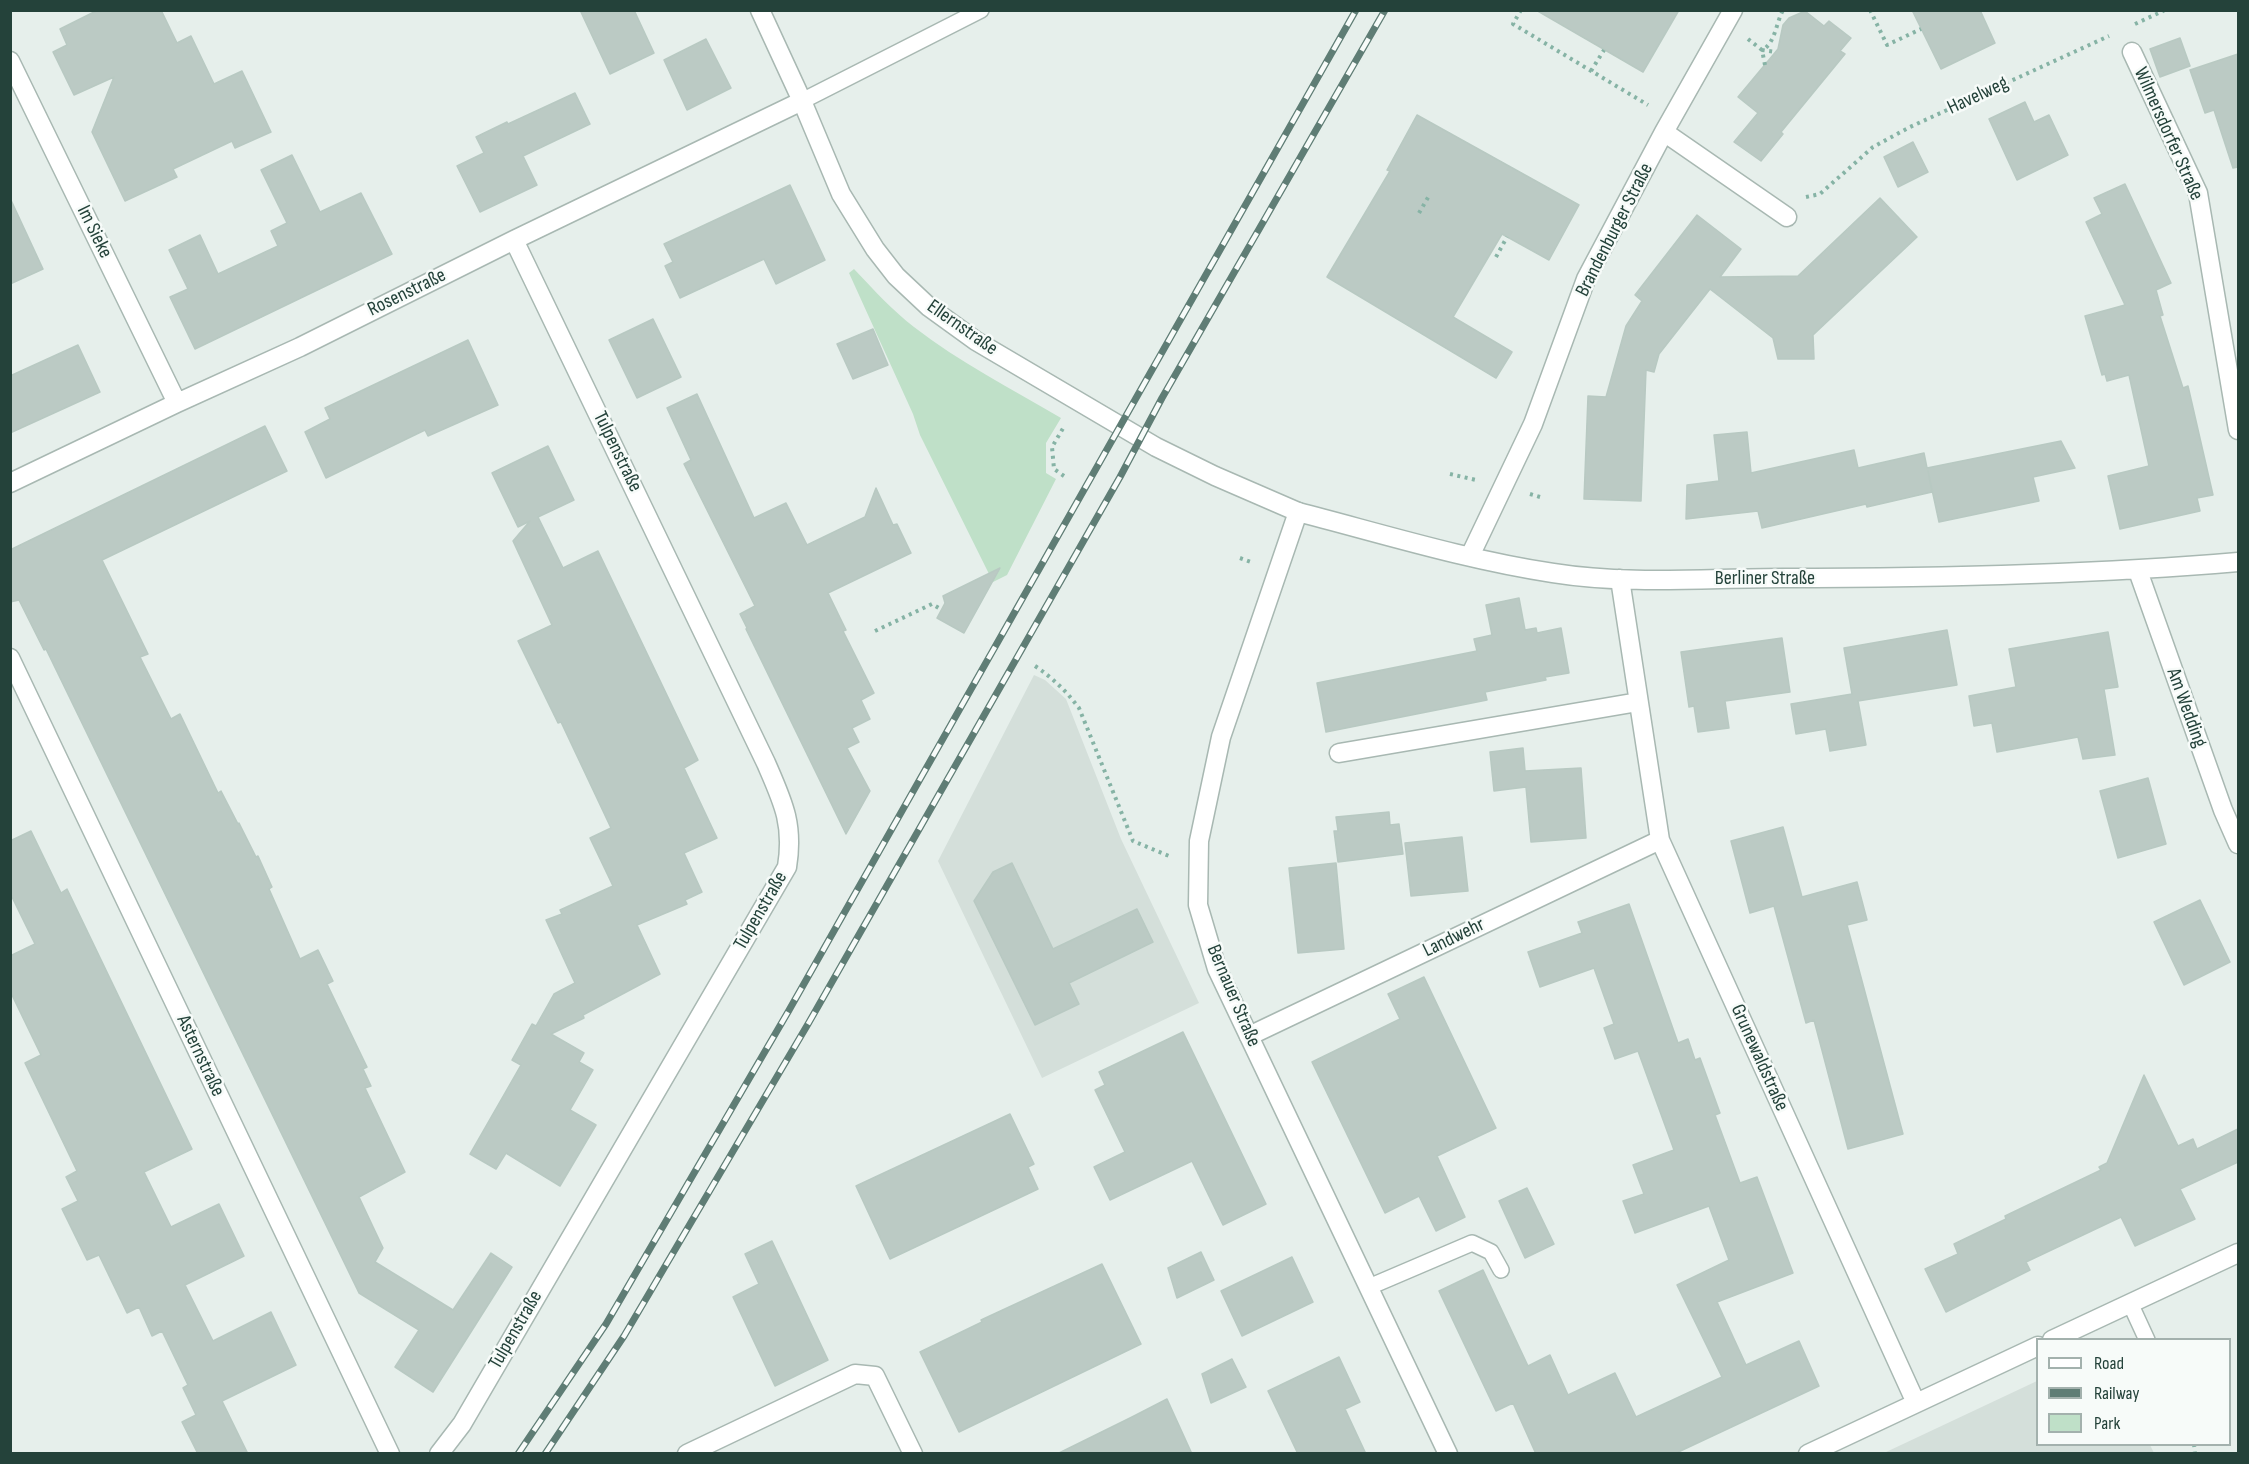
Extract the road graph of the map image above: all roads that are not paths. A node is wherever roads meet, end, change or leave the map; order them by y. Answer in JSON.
{"nodes":[{"id":1,"x":760,"y":10,"type":"edge"},
{"id":2,"x":981,"y":10,"type":"edge"},
{"id":3,"x":1733,"y":10,"type":"edge"},
{"id":4,"x":2132,"y":52,"type":"dead end"},
{"id":5,"x":10,"y":61,"type":"edge"},
{"id":6,"x":802,"y":101,"type":"junction"},
{"id":7,"x":1664,"y":132,"type":"junction"},
{"id":8,"x":1787,"y":217,"type":"dead end"},
{"id":9,"x":514,"y":240,"type":"junction"},
{"id":10,"x":177,"y":402,"type":"junction"},
{"id":11,"x":2238,"y":430,"type":"edge"},
{"id":12,"x":10,"y":483,"type":"edge"},
{"id":13,"x":1298,"y":512,"type":"junction"},
{"id":14,"x":1470,"y":556,"type":"junction"},
{"id":15,"x":2238,"y":562,"type":"edge"},
{"id":16,"x":2138,"y":571,"type":"junction"},
{"id":17,"x":1620,"y":579,"type":"junction"},
{"id":18,"x":10,"y":658,"type":"edge"},
{"id":19,"x":1638,"y":702,"type":"junction"},
{"id":20,"x":1339,"y":753,"type":"dead end"},
{"id":21,"x":1660,"y":840,"type":"junction"},
{"id":22,"x":2238,"y":844,"type":"edge"},
{"id":23,"x":1249,"y":1036,"type":"junction"},
{"id":24,"x":2238,"y":1253,"type":"edge"},
{"id":25,"x":1501,"y":1270,"type":"dead end"},
{"id":26,"x":1369,"y":1287,"type":"junction"},
{"id":27,"x":2130,"y":1303,"type":"junction"},
{"id":28,"x":2056,"y":1338,"type":"edge"},
{"id":29,"x":2146,"y":1338,"type":"edge"},
{"id":30,"x":2036,"y":1346,"type":"edge"},
{"id":31,"x":1916,"y":1403,"type":"junction"},
{"id":32,"x":390,"y":1454,"type":"edge"},
{"id":33,"x":439,"y":1454,"type":"edge"},
{"id":34,"x":687,"y":1454,"type":"edge"},
{"id":35,"x":913,"y":1454,"type":"edge"},
{"id":36,"x":1448,"y":1454,"type":"edge"},
{"id":37,"x":1808,"y":1454,"type":"edge"}],
"edges":[{"from":1,"to":6,"type":"street","name":"Ellernstraße"},
{"from":2,"to":6,"type":"lane"},
{"from":3,"to":7,"type":"street","name":"Brandenburger Straße"},
{"from":4,"to":11,"type":"street","name":"Wilmersdorfer Straße"},
{"from":5,"to":10,"type":"street","name":"Im Sieke"},
{"from":6,"to":9,"type":"street","name":"Rosenstraße"},
{"from":6,"to":13,"type":"street","name":"Ellernstraße"},
{"from":7,"to":8,"type":"street"},
{"from":7,"to":14,"type":"street","name":"Brandenburger Straße"},
{"from":9,"to":10,"type":"street","name":"Rosenstraße"},
{"from":9,"to":33,"type":"street","name":"Tulpenstraße"},
{"from":10,"to":12,"type":"street","name":"Rosenstraße"},
{"from":13,"to":14,"type":"street","name":"Berliner Straße"},
{"from":13,"to":23,"type":"street","name":"Bernauer Straße"},
{"from":14,"to":17,"type":"street","name":"Berliner Straße"},
{"from":15,"to":16,"type":"street","name":"Berliner Straße"},
{"from":16,"to":17,"type":"street","name":"Berliner Straße"},
{"from":16,"to":22,"type":"street","name":"Am Wedding"},
{"from":17,"to":19,"type":"street","name":"Grunewaldstraße"},
{"from":18,"to":32,"type":"street","name":"Asternstraße"},
{"from":19,"to":20,"type":"street"},
{"from":19,"to":21,"type":"street","name":"Grunewaldstraße"},
{"from":21,"to":23,"type":"street","name":"Landwehr"},
{"from":21,"to":31,"type":"street","name":"Grunewaldstraße"},
{"from":23,"to":26,"type":"street","name":"Bernauer Straße"},
{"from":24,"to":27,"type":"street"},
{"from":25,"to":26,"type":"lane"},
{"from":26,"to":36,"type":"street","name":"Bernauer Straße"},
{"from":27,"to":28,"type":"street"},
{"from":27,"to":29,"type":"lane"},
{"from":30,"to":31,"type":"street"},
{"from":31,"to":37,"type":"street"},
{"from":34,"to":35,"type":"street"}]}
